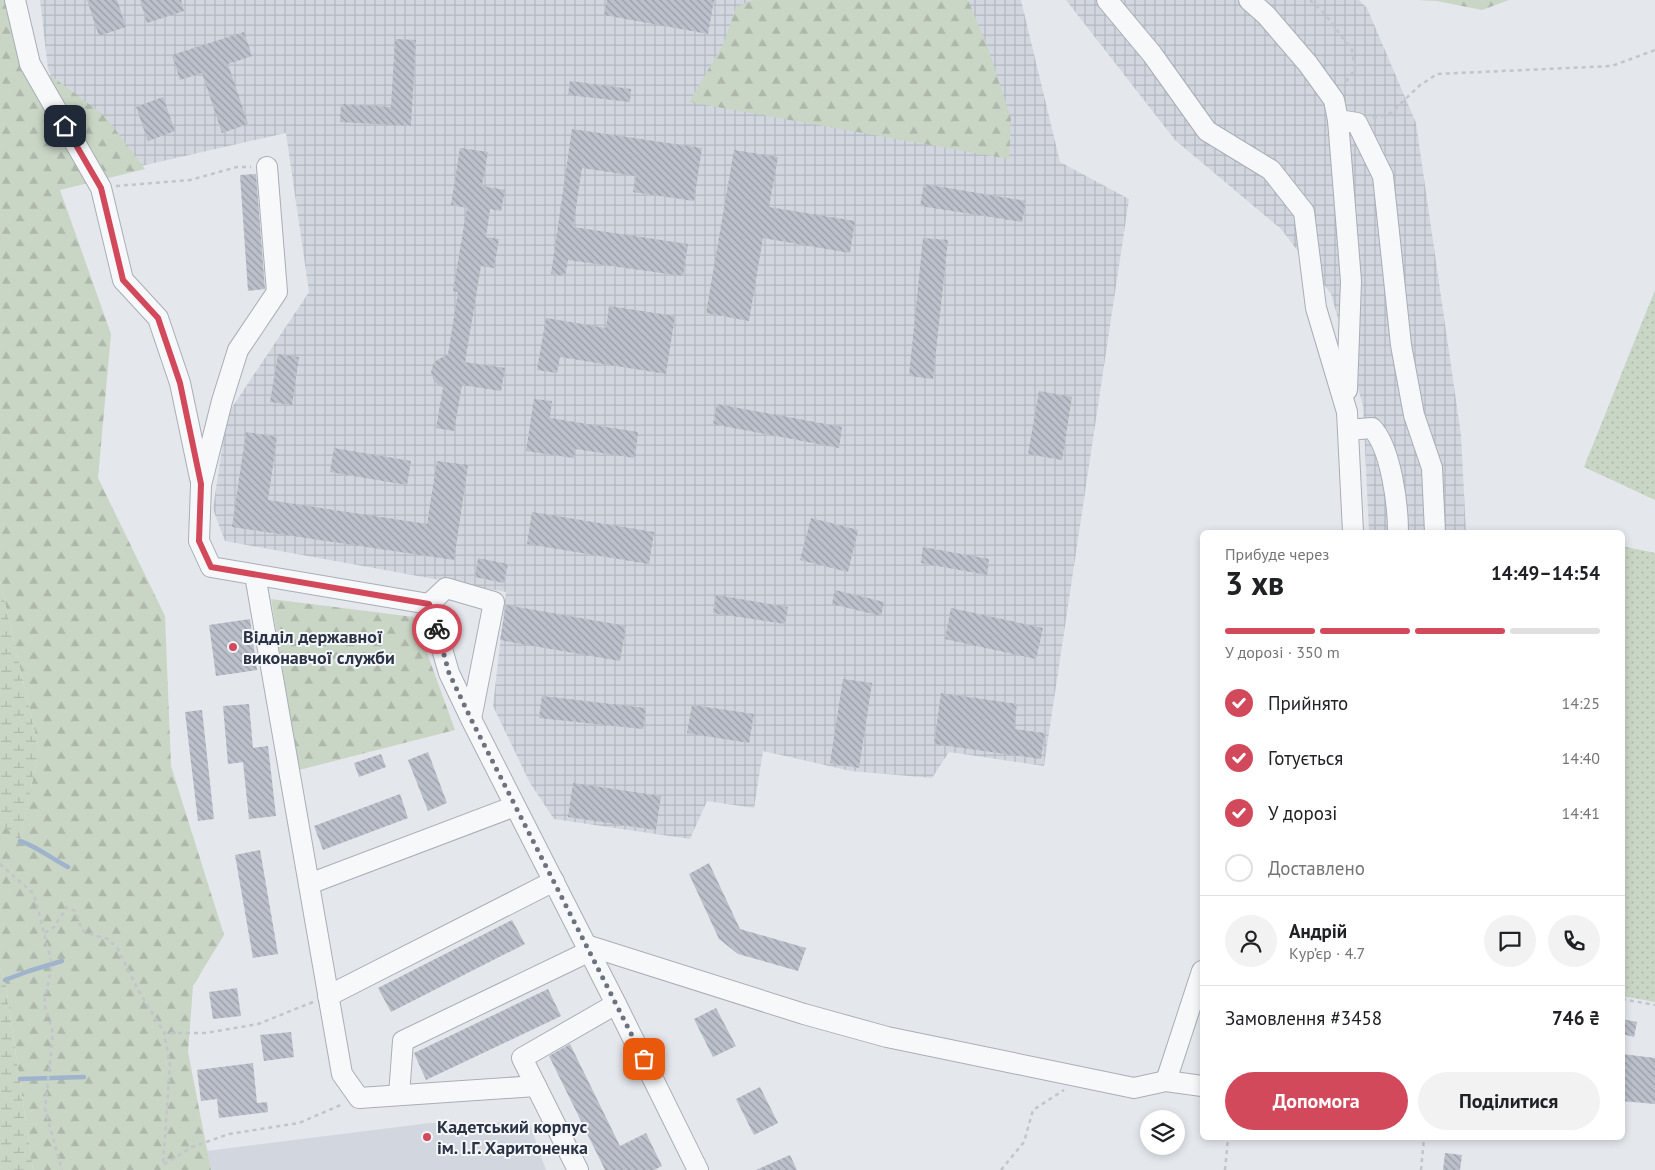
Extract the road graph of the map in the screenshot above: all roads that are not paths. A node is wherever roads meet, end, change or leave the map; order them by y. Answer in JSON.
{"nodes":[{"id":1,"x":15,"y":0,"type":"edge"},
{"id":2,"x":1107,"y":0,"type":"edge"},
{"id":3,"x":1249,"y":0,"type":"edge"},
{"id":4,"x":1348,"y":121,"type":"junction"},
{"id":5,"x":267,"y":167,"type":"road end"},
{"id":6,"x":1347,"y":421,"type":"junction"},
{"id":7,"x":201,"y":484,"type":"junction"},
{"id":8,"x":1353,"y":530,"type":"edge"},
{"id":9,"x":1398,"y":530,"type":"edge"},
{"id":10,"x":1435,"y":530,"type":"edge"},
{"id":11,"x":255,"y":575,"type":"junction"},
{"id":12,"x":429,"y":604,"type":"junction"},
{"id":13,"x":471,"y":719,"type":"junction"},
{"id":14,"x":515,"y":806,"type":"junction"},
{"id":15,"x":554,"y":881,"type":"junction"},
{"id":16,"x":309,"y":884,"type":"junction"},
{"id":17,"x":588,"y":948,"type":"junction"},
{"id":18,"x":1200,"y":977,"type":"edge"},
{"id":19,"x":328,"y":996,"type":"junction"},
{"id":20,"x":616,"y":1004,"type":"junction"},
{"id":21,"x":1166,"y":1081,"type":"junction"},
{"id":22,"x":536,"y":1086,"type":"junction"},
{"id":23,"x":1200,"y":1086,"type":"edge"},
{"id":24,"x":399,"y":1095,"type":"junction"},
{"id":25,"x":578,"y":1170,"type":"edge"},
{"id":26,"x":698,"y":1170,"type":"edge"}],
"edges":[{"from":1,"to":7,"type":"street"},
{"from":2,"to":6,"type":"street"},
{"from":3,"to":4,"type":"street"},
{"from":4,"to":6,"type":"street"},
{"from":4,"to":10,"type":"street"},
{"from":5,"to":7,"type":"street"},
{"from":6,"to":8,"type":"street"},
{"from":6,"to":9,"type":"street"},
{"from":7,"to":11,"type":"street"},
{"from":11,"to":12,"type":"street"},
{"from":11,"to":16,"type":"street"},
{"from":12,"to":13,"type":"street"},
{"from":12,"to":13,"type":"street"},
{"from":13,"to":14,"type":"street"},
{"from":14,"to":15,"type":"street"},
{"from":14,"to":16,"type":"street"},
{"from":15,"to":17,"type":"street"},
{"from":15,"to":19,"type":"street"},
{"from":16,"to":19,"type":"street"},
{"from":17,"to":20,"type":"street"},
{"from":17,"to":21,"type":"street"},
{"from":17,"to":24,"type":"street"},
{"from":18,"to":21,"type":"street"},
{"from":19,"to":24,"type":"street"},
{"from":20,"to":22,"type":"street"},
{"from":20,"to":26,"type":"street"},
{"from":21,"to":23,"type":"street"},
{"from":22,"to":24,"type":"street"},
{"from":22,"to":25,"type":"street"}]}
